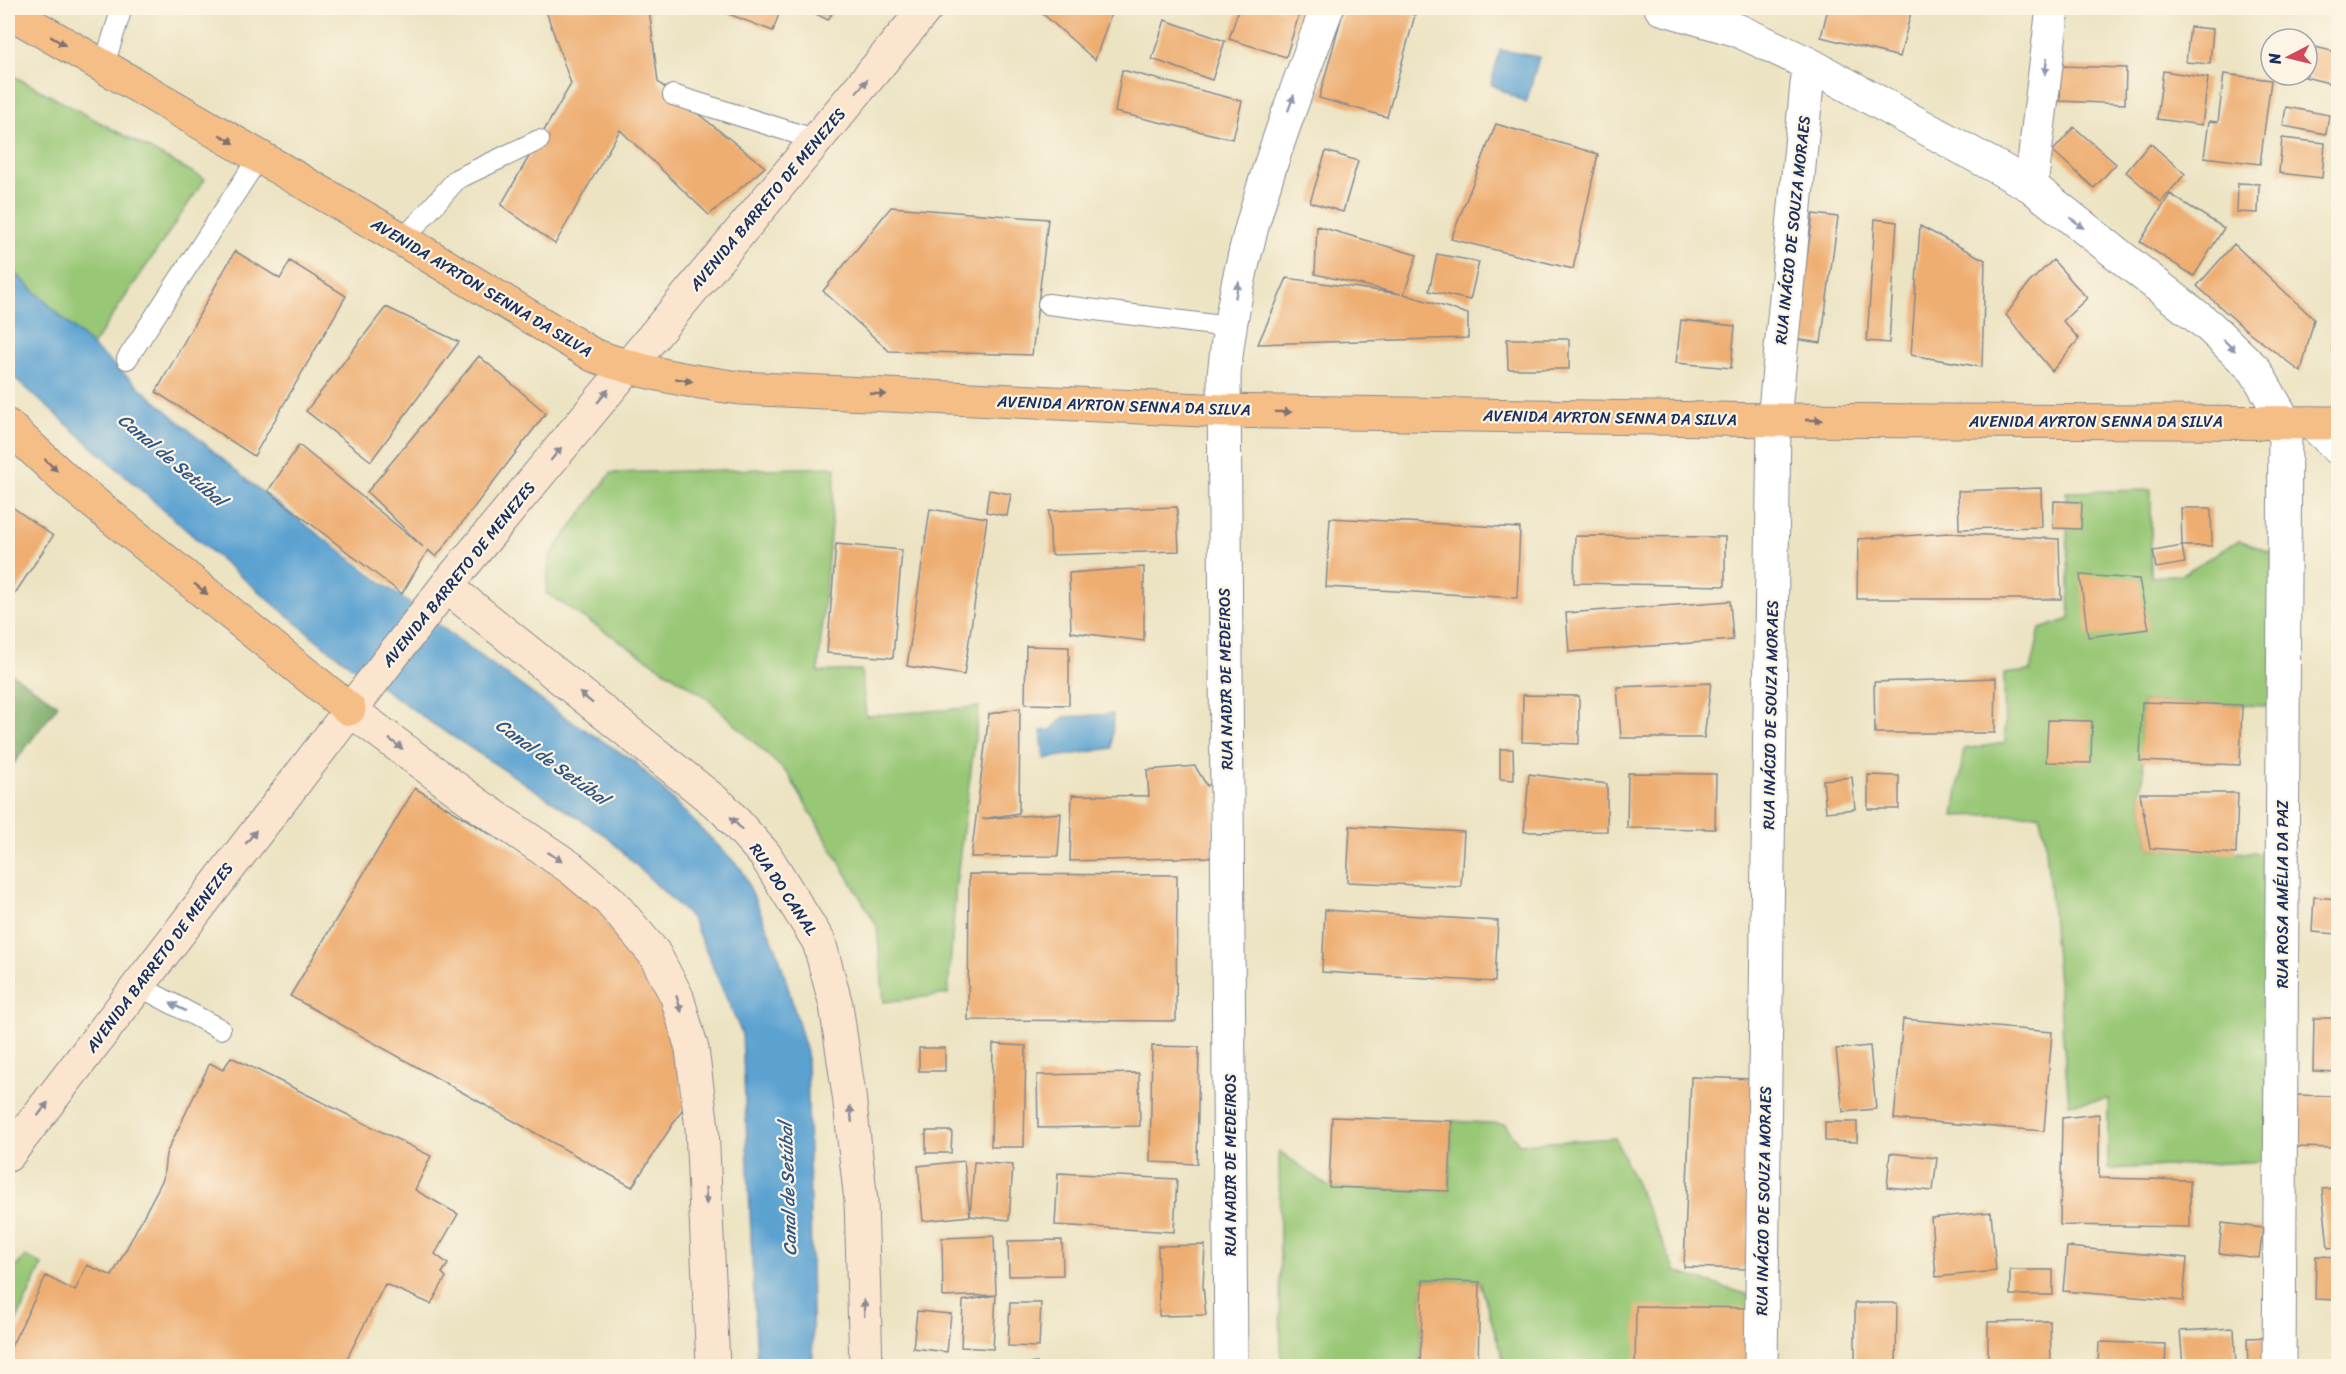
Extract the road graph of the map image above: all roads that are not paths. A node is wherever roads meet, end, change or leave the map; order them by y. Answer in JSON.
{"nodes":[{"id":1,"x":122,"y":8,"type":"edge"},
{"id":2,"x":926,"y":8,"type":"edge"},
{"id":3,"x":1327,"y":8,"type":"edge"},
{"id":4,"x":1662,"y":8,"type":"edge"},
{"id":5,"x":2053,"y":8,"type":"edge"},
{"id":6,"x":8,"y":11,"type":"edge"},
{"id":7,"x":1809,"y":64,"type":"junction"},
{"id":8,"x":103,"y":68,"type":"junction"},
{"id":9,"x":673,"y":95,"type":"dead end"},
{"id":10,"x":539,"y":140,"type":"dead end"},
{"id":11,"x":817,"y":140,"type":"junction"},
{"id":12,"x":259,"y":157,"type":"junction"},
{"id":13,"x":2031,"y":186,"type":"junction"},
{"id":14,"x":403,"y":240,"type":"junction"},
{"id":15,"x":1048,"y":304,"type":"dead end"},
{"id":16,"x":1229,"y":327,"type":"junction"},
{"id":17,"x":127,"y":359,"type":"dead end"},
{"id":18,"x":627,"y":368,"type":"junction"},
{"id":19,"x":1223,"y":411,"type":"junction"},
{"id":20,"x":1774,"y":420,"type":"junction"},
{"id":21,"x":2312,"y":423,"type":"edge"},
{"id":22,"x":8,"y":426,"type":"edge"},
{"id":23,"x":2338,"y":448,"type":"edge"},
{"id":24,"x":446,"y":586,"type":"junction"},
{"id":25,"x":354,"y":703,"type":"junction"},
{"id":26,"x":137,"y":986,"type":"junction"},
{"id":27,"x":220,"y":1029,"type":"dead end"},
{"id":28,"x":8,"y":1155,"type":"edge"},
{"id":29,"x":713,"y":1366,"type":"edge"},
{"id":30,"x":866,"y":1366,"type":"edge"},
{"id":31,"x":1232,"y":1366,"type":"edge"},
{"id":32,"x":1761,"y":1366,"type":"edge"},
{"id":33,"x":2279,"y":1366,"type":"edge"}],
"edges":[{"from":1,"to":8,"type":"lane"},
{"from":11,"to":2,"type":"street","name":"AVENIDA BARRETO DE MENEZES","one_way":true},
{"from":16,"to":3,"type":"street","name":"RUA NADIR DE MEDEIROS","one_way":true},
{"from":4,"to":7,"type":"street"},
{"from":5,"to":13,"type":"street","one_way":true},
{"from":6,"to":8,"type":"main road","name":"AVENIDA AYRTON SENNA DA SILVA","one_way":true},
{"from":7,"to":13,"type":"street"},
{"from":7,"to":20,"type":"street","name":"RUA INÁCIO DE SOUZA MORAES"},
{"from":8,"to":12,"type":"main road","name":"AVENIDA AYRTON SENNA DA SILVA","one_way":true},
{"from":9,"to":11,"type":"lane"},
{"from":10,"to":14,"type":"lane"},
{"from":11,"to":18,"type":"street","name":"AVENIDA BARRETO DE MENEZES"},
{"from":12,"to":14,"type":"main road","name":"AVENIDA AYRTON SENNA DA SILVA"},
{"from":12,"to":17,"type":"lane"},
{"from":13,"to":21,"type":"street","one_way":true},
{"from":14,"to":18,"type":"main road","name":"AVENIDA AYRTON SENNA DA SILVA"},
{"from":15,"to":16,"type":"lane"},
{"from":16,"to":19,"type":"street","name":"RUA NADIR DE MEDEIROS"},
{"from":18,"to":19,"type":"main road","name":"AVENIDA AYRTON SENNA DA SILVA","one_way":true},
{"from":24,"to":18,"type":"street","name":"AVENIDA BARRETO DE MENEZES","one_way":true},
{"from":19,"to":20,"type":"main road","name":"AVENIDA AYRTON SENNA DA SILVA","one_way":true},
{"from":19,"to":31,"type":"street","name":"RUA NADIR DE MEDEIROS"},
{"from":20,"to":21,"type":"main road","name":"AVENIDA AYRTON SENNA DA SILVA","one_way":true},
{"from":20,"to":32,"type":"street","name":"RUA INÁCIO DE SOUZA MORAES"},
{"from":21,"to":23,"type":"street"},
{"from":21,"to":33,"type":"street","name":"RUA ROSA AMÉLIA DA PAZ"},
{"from":22,"to":25,"type":"main road","one_way":true},
{"from":24,"to":25,"type":"street","name":"AVENIDA BARRETO DE MENEZES"},
{"from":30,"to":24,"type":"street","name":"RUA DO CANAL","one_way":true},
{"from":26,"to":25,"type":"street","name":"AVENIDA BARRETO DE MENEZES","one_way":true},
{"from":25,"to":29,"type":"street","one_way":true},
{"from":27,"to":26,"type":"lane","one_way":true},
{"from":28,"to":26,"type":"street","name":"AVENIDA BARRETO DE MENEZES","one_way":true}]}
